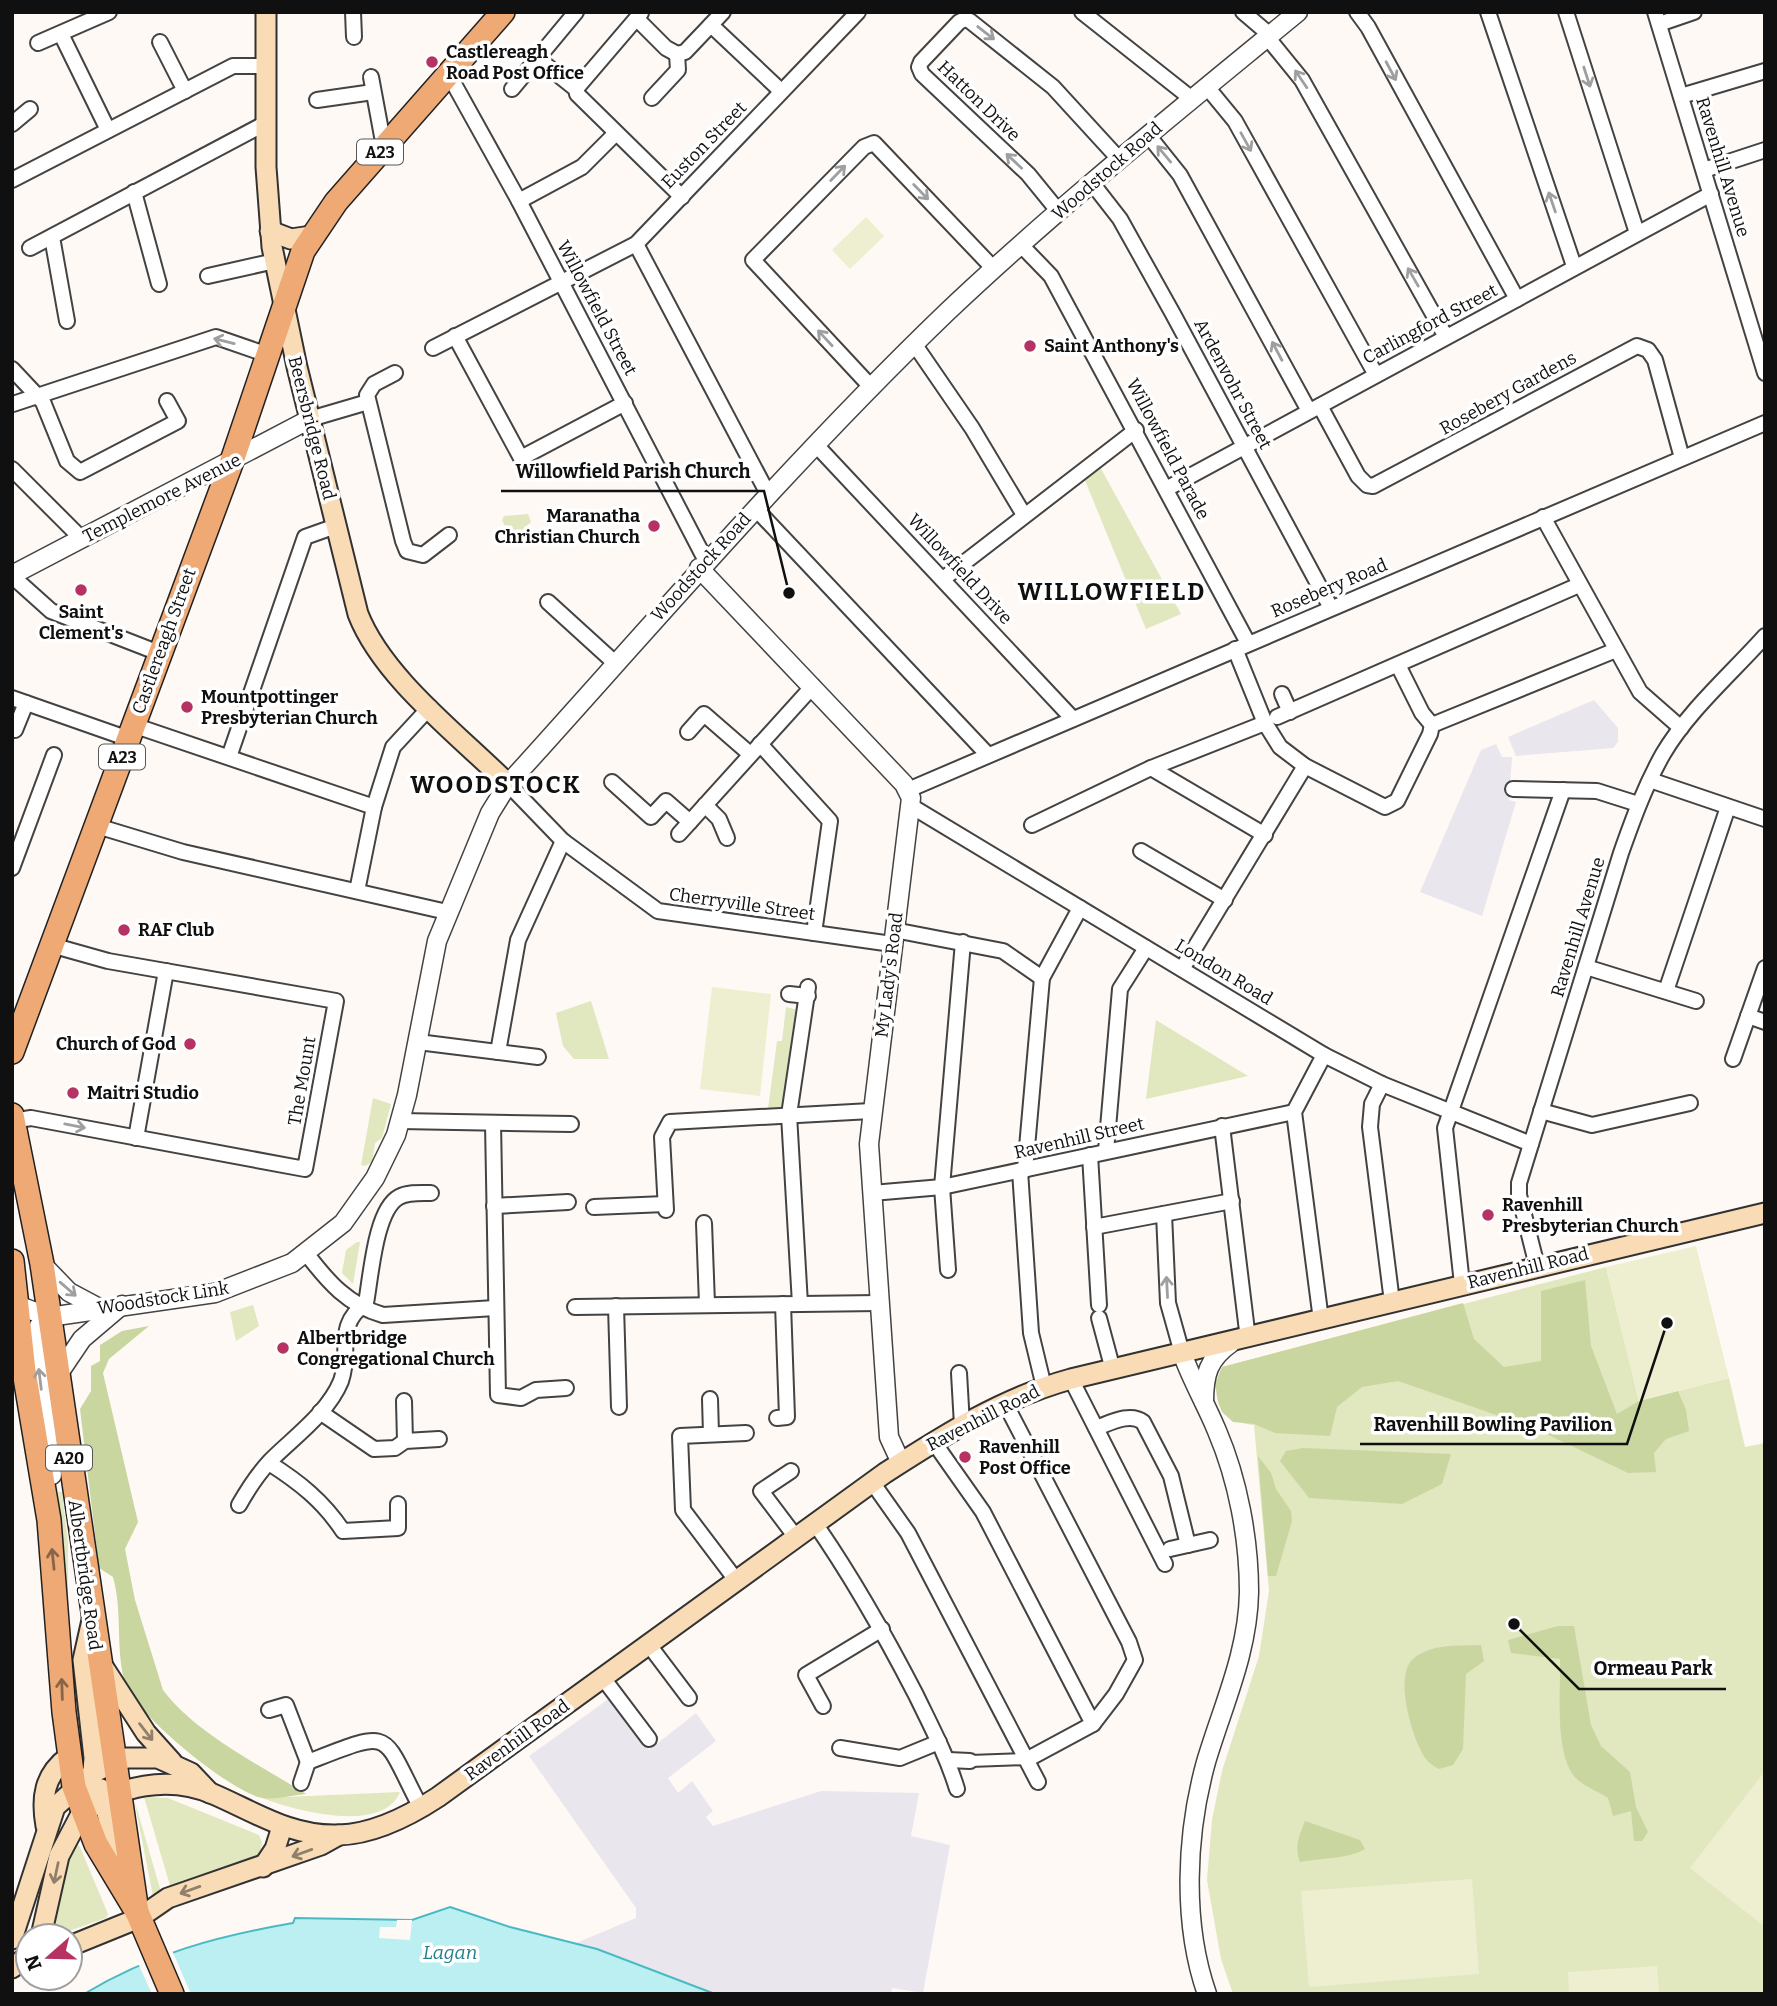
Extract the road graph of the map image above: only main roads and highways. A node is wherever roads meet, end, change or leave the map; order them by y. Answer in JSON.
{"nodes":[{"id":1,"x":266,"y":12,"type":"edge"},
{"id":2,"x":503,"y":12,"type":"edge"},
{"id":3,"x":270,"y":230,"type":"junction"},
{"id":4,"x":311,"y":236,"type":"junction"},
{"id":5,"x":284,"y":309,"type":"junction"},
{"id":6,"x":508,"y":784,"type":"road end"},
{"id":7,"x":12,"y":1052,"type":"edge"},
{"id":8,"x":13,"y":1118,"type":"edge"},
{"id":9,"x":12,"y":1194,"type":"edge"},
{"id":10,"x":12,"y":1203,"type":"edge"},
{"id":11,"x":1765,"y":1213,"type":"edge"},
{"id":12,"x":12,"y":1261,"type":"edge"},
{"id":13,"x":92,"y":1620,"type":"junction"},
{"id":14,"x":97,"y":1658,"type":"junction"},
{"id":15,"x":68,"y":1757,"type":"junction"},
{"id":16,"x":172,"y":1762,"type":"junction"},
{"id":17,"x":104,"y":1766,"type":"junction"},
{"id":18,"x":74,"y":1787,"type":"junction"},
{"id":19,"x":210,"y":1793,"type":"junction"},
{"id":20,"x":110,"y":1795,"type":"junction"},
{"id":21,"x":83,"y":1814,"type":"junction"},
{"id":22,"x":47,"y":1827,"type":"junction"},
{"id":23,"x":282,"y":1827,"type":"junction"},
{"id":24,"x":339,"y":1835,"type":"junction"},
{"id":25,"x":254,"y":1870,"type":"junction"},
{"id":26,"x":120,"y":1887,"type":"junction"},
{"id":27,"x":138,"y":1915,"type":"junction"},
{"id":28,"x":44,"y":1922,"type":"edge"},
{"id":29,"x":12,"y":1939,"type":"edge"},
{"id":30,"x":84,"y":1940,"type":"edge"},
{"id":31,"x":172,"y":1994,"type":"edge"}],
"edges":[{"from":1,"to":3,"type":"main road","name":"Beersbridge Road"},
{"from":2,"to":4,"type":"main road","number":"A23"},
{"from":3,"to":4,"type":"main road"},
{"from":3,"to":5,"type":"main road","name":"Beersbridge Road"},
{"from":4,"to":5,"type":"main road","number":"A23"},
{"from":5,"to":6,"type":"main road","name":"Beersbridge Road"},
{"from":5,"to":7,"type":"main road","name":"Castlereagh Street","number":"A23"},
{"from":8,"to":13,"type":"main road","name":"Albertbridge Road","number":"A20"},
{"from":9,"to":10,"type":"main road"},
{"from":11,"to":24,"type":"main road","name":"Ravenhill Road"},
{"from":15,"to":12,"type":"main road","name":"Albertbridge Road","number":"A20","one_way":true},
{"from":13,"to":14,"type":"main road","name":"Albertbridge Road","number":"A20"},
{"from":13,"to":17,"type":"main road"},
{"from":14,"to":16,"type":"main road","one_way":true},
{"from":14,"to":17,"type":"main road","name":"Albertbridge Road","number":"A20"},
{"from":15,"to":18,"type":"main road","name":"Albertbridge Road","number":"A20"},
{"from":15,"to":22,"type":"main road"},
{"from":16,"to":17,"type":"main road","name":"Ravenhill Road"},
{"from":16,"to":19,"type":"main road","name":"Ravenhill Road"},
{"from":17,"to":18,"type":"main road"},
{"from":17,"to":20,"type":"main road","name":"Albertbridge Road","number":"A20"},
{"from":17,"to":21,"type":"main road"},
{"from":18,"to":21,"type":"main road","name":"Albertbridge Road","number":"A20"},
{"from":18,"to":22,"type":"main road"},
{"from":19,"to":20,"type":"main road","name":"Ravenhill Road"},
{"from":19,"to":23,"type":"main road","name":"Ravenhill Road"},
{"from":20,"to":21,"type":"main road"},
{"from":20,"to":26,"type":"main road"},
{"from":20,"to":27,"type":"main road","name":"Albertbridge Road","number":"A20"},
{"from":21,"to":26,"type":"main road","name":"Albertbridge Road","number":"A20"},
{"from":21,"to":28,"type":"main road","one_way":true},
{"from":22,"to":29,"type":"main road"},
{"from":23,"to":24,"type":"main road","name":"Ravenhill Road"},
{"from":23,"to":25,"type":"main road"},
{"from":24,"to":25,"type":"main road","one_way":true},
{"from":25,"to":27,"type":"main road","one_way":true},
{"from":26,"to":27,"type":"main road","name":"Albertbridge Road","number":"A20"},
{"from":27,"to":30,"type":"main road"},
{"from":27,"to":31,"type":"main road","name":"Albertbridge Road","number":"A20"}]}
